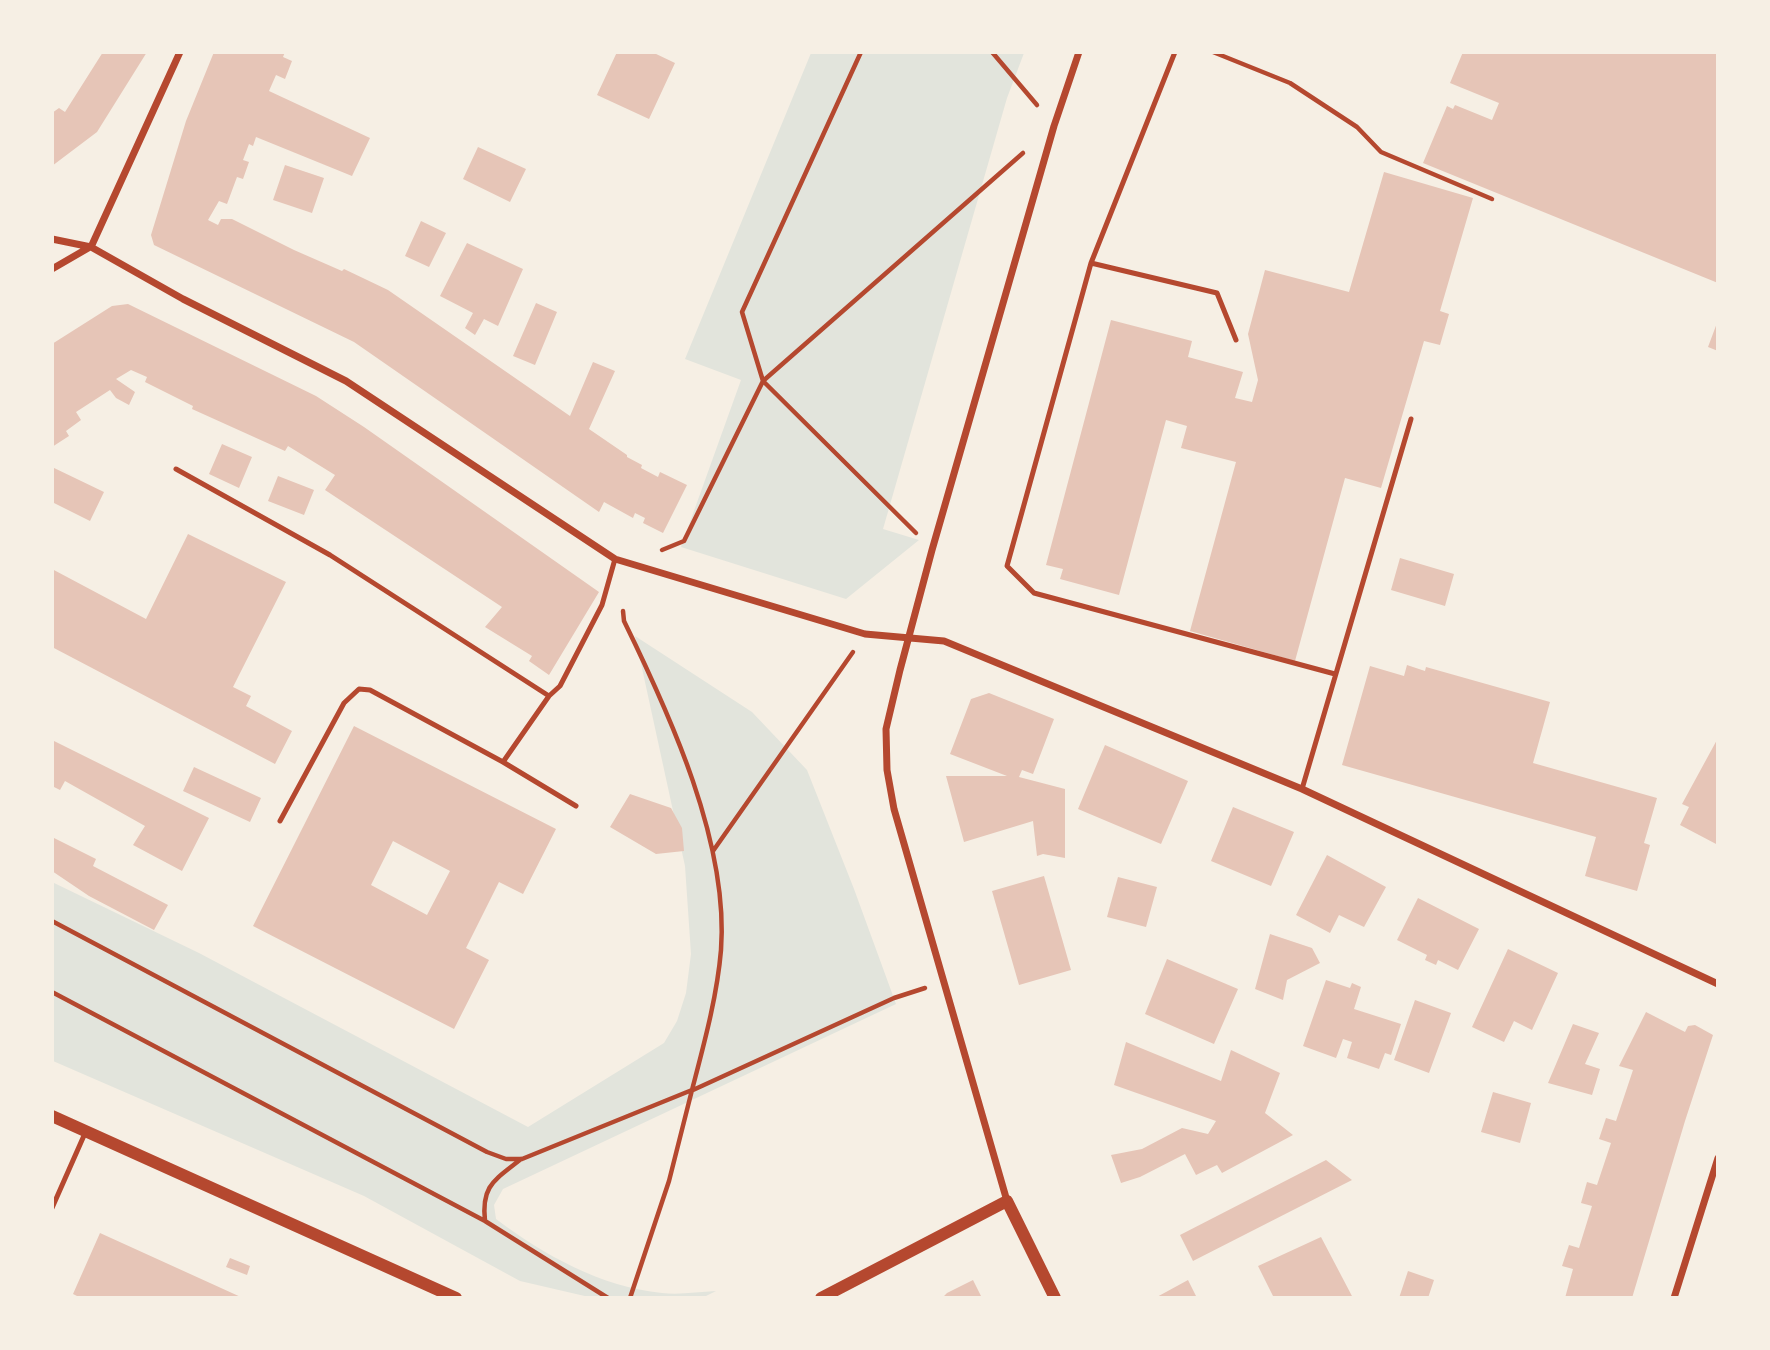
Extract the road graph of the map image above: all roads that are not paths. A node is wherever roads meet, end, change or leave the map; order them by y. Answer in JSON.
{"nodes":[{"id":1,"x":180,"y":52,"type":"edge"},
{"id":2,"x":1079,"y":52,"type":"edge"},
{"id":3,"x":1175,"y":52,"type":"edge"},
{"id":4,"x":52,"y":239,"type":"edge"},
{"id":5,"x":91,"y":247,"type":"junction"},
{"id":6,"x":1091,"y":263,"type":"junction"},
{"id":7,"x":52,"y":269,"type":"edge"},
{"id":8,"x":1236,"y":340,"type":"dead end"},
{"id":9,"x":1411,"y":419,"type":"dead end"},
{"id":10,"x":176,"y":469,"type":"dead end"},
{"id":11,"x":615,"y":559,"type":"junction"},
{"id":12,"x":908,"y":639,"type":"junction"},
{"id":13,"x":1335,"y":674,"type":"junction"},
{"id":14,"x":549,"y":696,"type":"junction"},
{"id":15,"x":503,"y":762,"type":"junction"},
{"id":16,"x":1302,"y":789,"type":"junction"},
{"id":17,"x":576,"y":806,"type":"dead end"},
{"id":18,"x":280,"y":821,"type":"dead end"},
{"id":19,"x":1717,"y":984,"type":"edge"},
{"id":20,"x":52,"y":1116,"type":"edge"},
{"id":21,"x":86,"y":1131,"type":"junction"},
{"id":22,"x":1717,"y":1158,"type":"edge"},
{"id":23,"x":1007,"y":1201,"type":"junction"},
{"id":24,"x":52,"y":1208,"type":"edge"},
{"id":25,"x":456,"y":1297,"type":"edge"},
{"id":26,"x":821,"y":1297,"type":"edge"},
{"id":27,"x":1055,"y":1297,"type":"edge"},
{"id":28,"x":1674,"y":1297,"type":"edge"}],
"edges":[{"from":1,"to":5,"type":"street"},
{"from":2,"to":12,"type":"street"},
{"from":3,"to":6,"type":"lane"},
{"from":4,"to":5,"type":"street"},
{"from":5,"to":7,"type":"street"},
{"from":5,"to":11,"type":"street"},
{"from":6,"to":8,"type":"lane"},
{"from":6,"to":13,"type":"lane"},
{"from":9,"to":13,"type":"lane"},
{"from":10,"to":14,"type":"lane"},
{"from":11,"to":12,"type":"street"},
{"from":11,"to":14,"type":"lane"},
{"from":12,"to":16,"type":"street"},
{"from":12,"to":23,"type":"street"},
{"from":13,"to":16,"type":"lane"},
{"from":14,"to":15,"type":"lane"},
{"from":15,"to":17,"type":"lane"},
{"from":15,"to":18,"type":"lane"},
{"from":16,"to":19,"type":"street"},
{"from":20,"to":21,"type":"street"},
{"from":21,"to":24,"type":"lane"},
{"from":21,"to":25,"type":"street"},
{"from":22,"to":28,"type":"street"},
{"from":23,"to":26,"type":"street"},
{"from":23,"to":27,"type":"street"}]}
